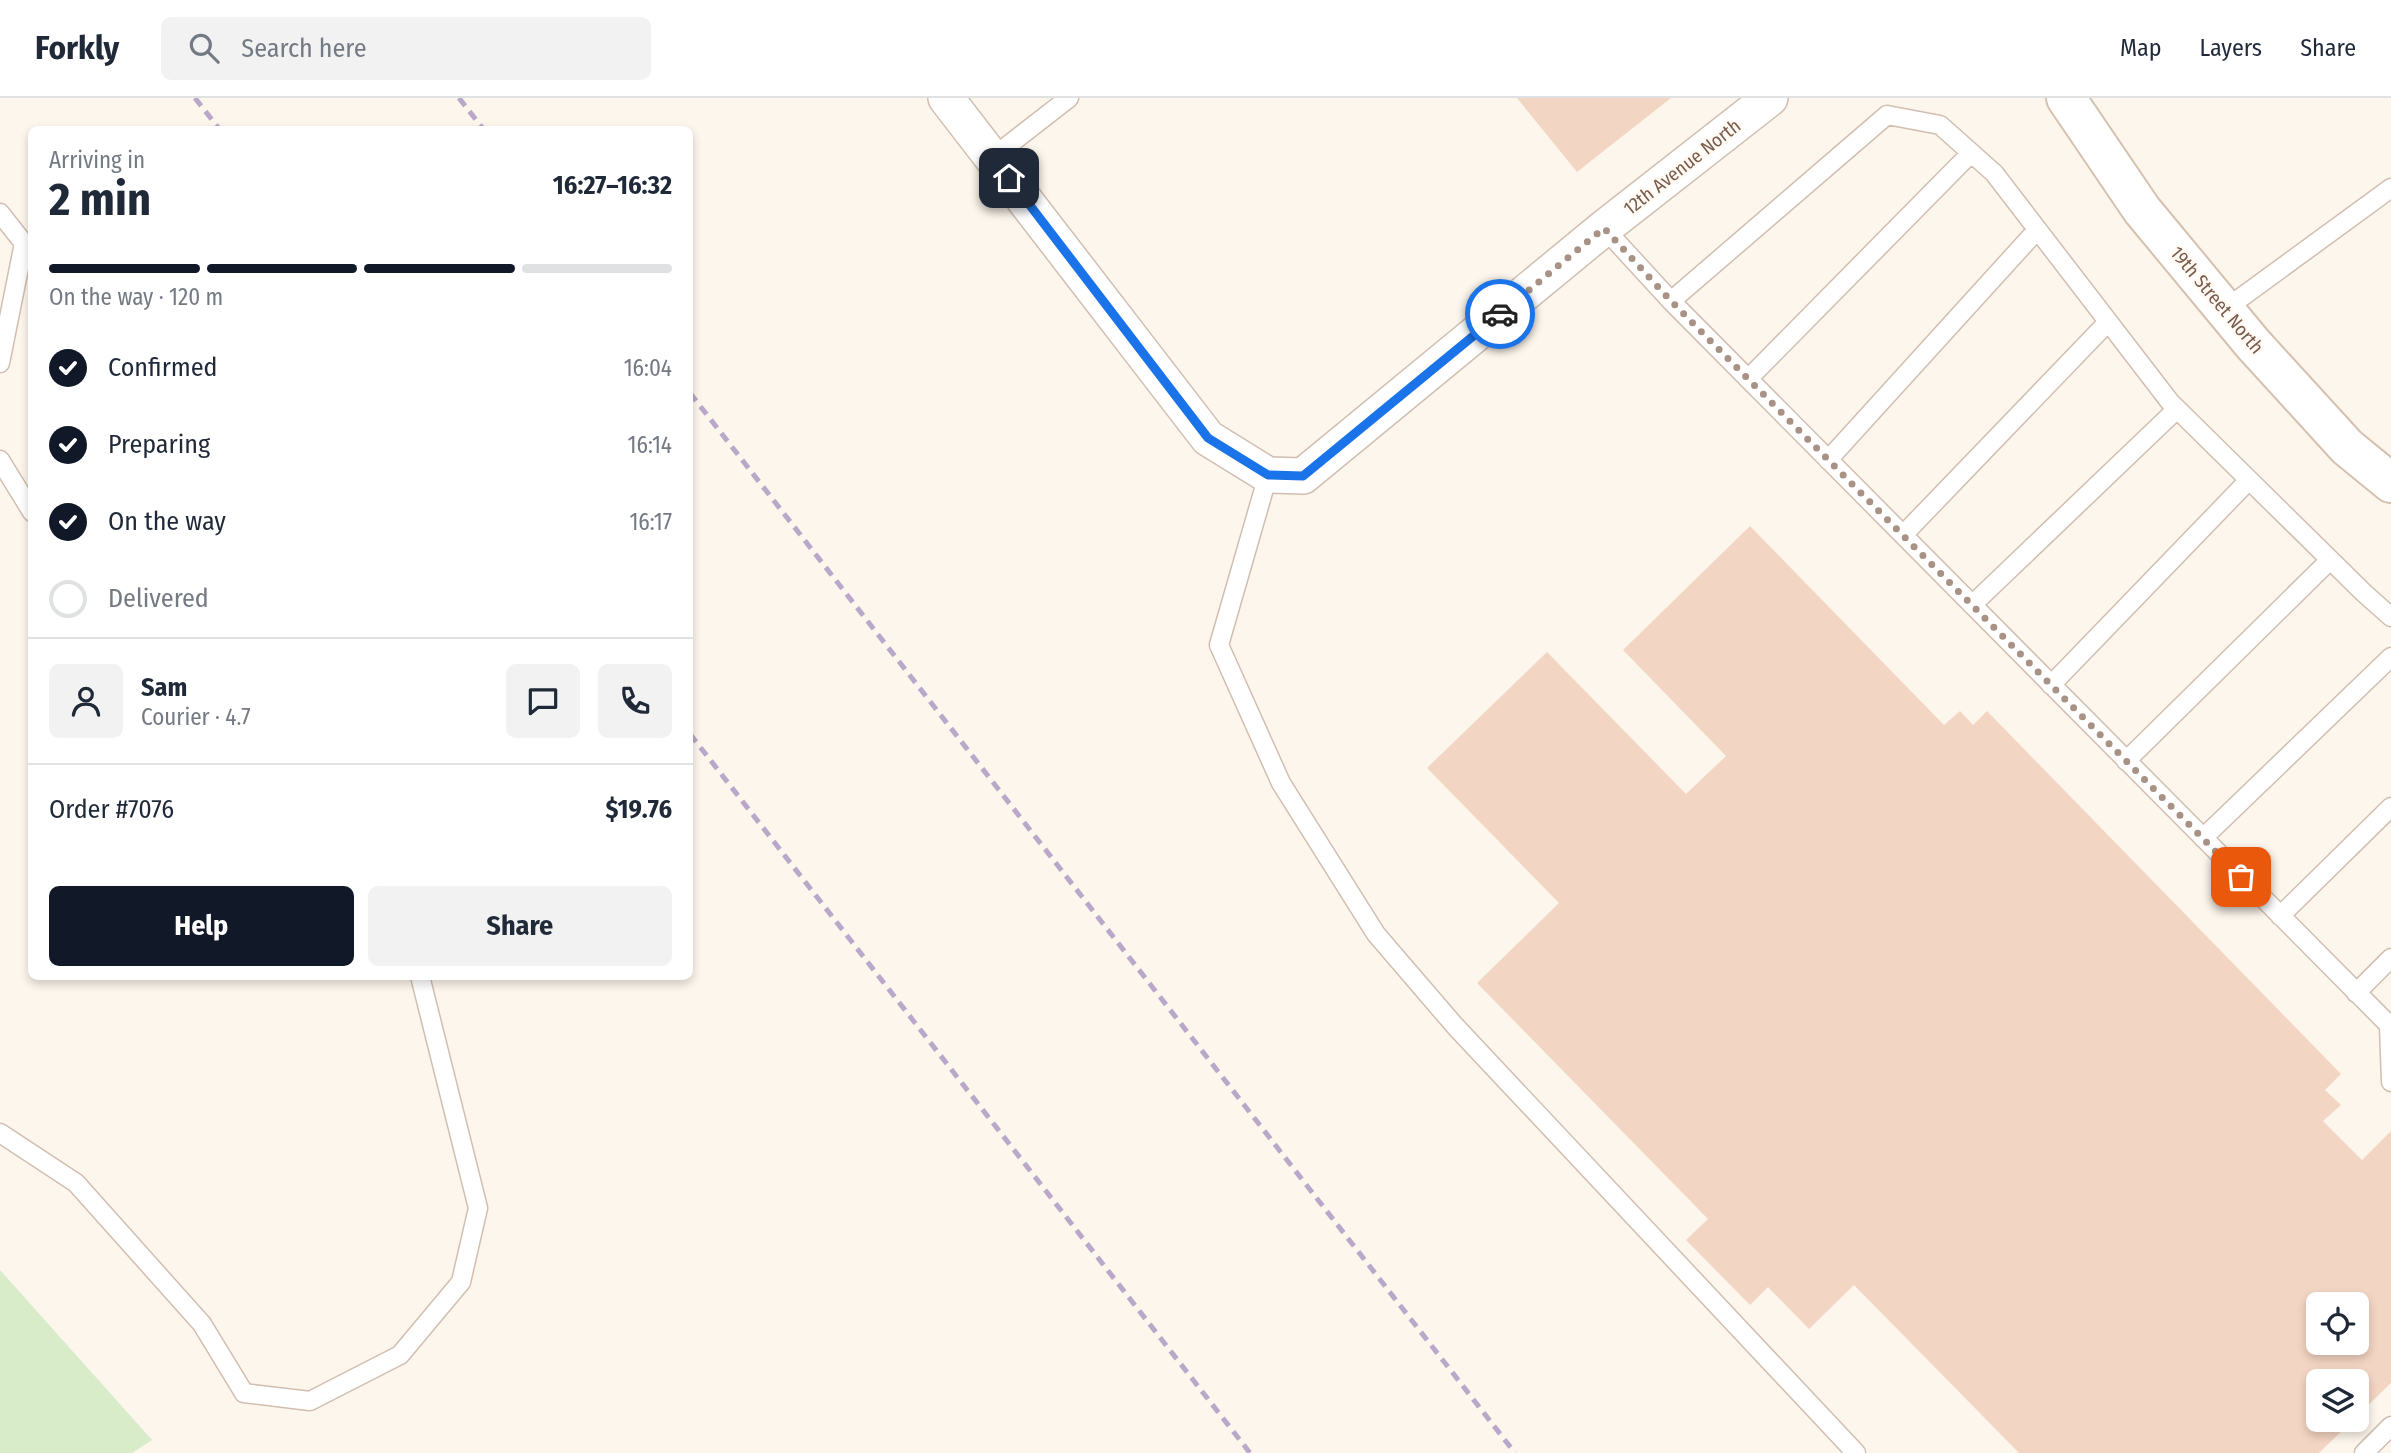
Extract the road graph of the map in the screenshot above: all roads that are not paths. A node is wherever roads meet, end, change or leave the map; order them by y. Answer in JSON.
{"nodes":[{"id":1,"x":946,"y":98,"type":"edge"},
{"id":2,"x":1069,"y":98,"type":"edge"},
{"id":3,"x":1770,"y":98,"type":"edge"},
{"id":4,"x":2066,"y":98,"type":"edge"},
{"id":5,"x":1971,"y":153,"type":"junction"},
{"id":6,"x":993,"y":157,"type":"junction"},
{"id":7,"x":2391,"y":188,"type":"edge"},
{"id":8,"x":0,"y":213,"type":"edge"},
{"id":9,"x":1604,"y":228,"type":"junction"},
{"id":10,"x":2037,"y":230,"type":"junction"},
{"id":11,"x":28,"y":248,"type":"edge"},
{"id":12,"x":1671,"y":301,"type":"junction"},
{"id":13,"x":2224,"y":310,"type":"junction"},
{"id":14,"x":2107,"y":323,"type":"junction"},
{"id":15,"x":0,"y":363,"type":"edge"},
{"id":16,"x":1748,"y":379,"type":"junction"},
{"id":17,"x":2177,"y":409,"type":"junction"},
{"id":18,"x":0,"y":460,"type":"edge"},
{"id":19,"x":1828,"y":460,"type":"junction"},
{"id":20,"x":1268,"y":475,"type":"junction"},
{"id":21,"x":2249,"y":480,"type":"junction"},
{"id":22,"x":2391,"y":483,"type":"edge"},
{"id":23,"x":28,"y":506,"type":"edge"},
{"id":24,"x":1903,"y":535,"type":"junction"},
{"id":25,"x":2330,"y":560,"type":"junction"},
{"id":26,"x":1972,"y":605,"type":"junction"},
{"id":27,"x":2391,"y":617,"type":"edge"},
{"id":28,"x":2391,"y":657,"type":"edge"},
{"id":29,"x":2051,"y":685,"type":"junction"},
{"id":30,"x":2126,"y":761,"type":"junction"},
{"id":31,"x":2391,"y":807,"type":"edge"},
{"id":32,"x":2203,"y":838,"type":"junction"},
{"id":33,"x":2280,"y":916,"type":"junction"},
{"id":34,"x":2391,"y":958,"type":"edge"},
{"id":35,"x":421,"y":980,"type":"edge"},
{"id":36,"x":2356,"y":993,"type":"junction"},
{"id":37,"x":2390,"y":1027,"type":"edge"},
{"id":38,"x":2391,"y":1082,"type":"edge"},
{"id":39,"x":0,"y":1133,"type":"edge"},
{"id":40,"x":2391,"y":1426,"type":"edge"},
{"id":41,"x":1856,"y":1453,"type":"edge"},
{"id":42,"x":2364,"y":1453,"type":"edge"}],
"edges":[{"from":1,"to":6,"type":"street"},
{"from":2,"to":6,"type":"lane"},
{"from":3,"to":9,"type":"street","name":"12th Avenue North"},
{"from":4,"to":13,"type":"main road","name":"19th Street North"},
{"from":5,"to":10,"type":"lane"},
{"from":5,"to":12,"type":"lane"},
{"from":5,"to":16,"type":"lane"},
{"from":6,"to":20,"type":"street"},
{"from":7,"to":13,"type":"lane"},
{"from":8,"to":11,"type":"lane"},
{"from":9,"to":12,"type":"lane"},
{"from":9,"to":20,"type":"street","name":"12th Avenue North"},
{"from":10,"to":14,"type":"lane"},
{"from":10,"to":19,"type":"lane"},
{"from":11,"to":15,"type":"lane"},
{"from":12,"to":16,"type":"lane"},
{"from":13,"to":22,"type":"main road","name":"19th Street North"},
{"from":14,"to":17,"type":"lane"},
{"from":14,"to":24,"type":"lane"},
{"from":16,"to":19,"type":"lane"},
{"from":17,"to":21,"type":"lane"},
{"from":17,"to":26,"type":"lane"},
{"from":18,"to":23,"type":"lane"},
{"from":19,"to":24,"type":"lane"},
{"from":20,"to":41,"type":"lane"},
{"from":21,"to":25,"type":"lane"},
{"from":21,"to":29,"type":"lane"},
{"from":24,"to":26,"type":"lane"},
{"from":25,"to":27,"type":"lane"},
{"from":25,"to":30,"type":"lane"},
{"from":26,"to":29,"type":"lane"},
{"from":28,"to":32,"type":"lane"},
{"from":29,"to":30,"type":"lane"},
{"from":30,"to":32,"type":"lane"},
{"from":31,"to":33,"type":"lane"},
{"from":32,"to":33,"type":"lane"},
{"from":33,"to":36,"type":"lane"},
{"from":34,"to":36,"type":"lane"},
{"from":35,"to":39,"type":"lane"},
{"from":36,"to":37,"type":"lane"},
{"from":37,"to":38,"type":"lane"},
{"from":40,"to":42,"type":"lane"}]}
